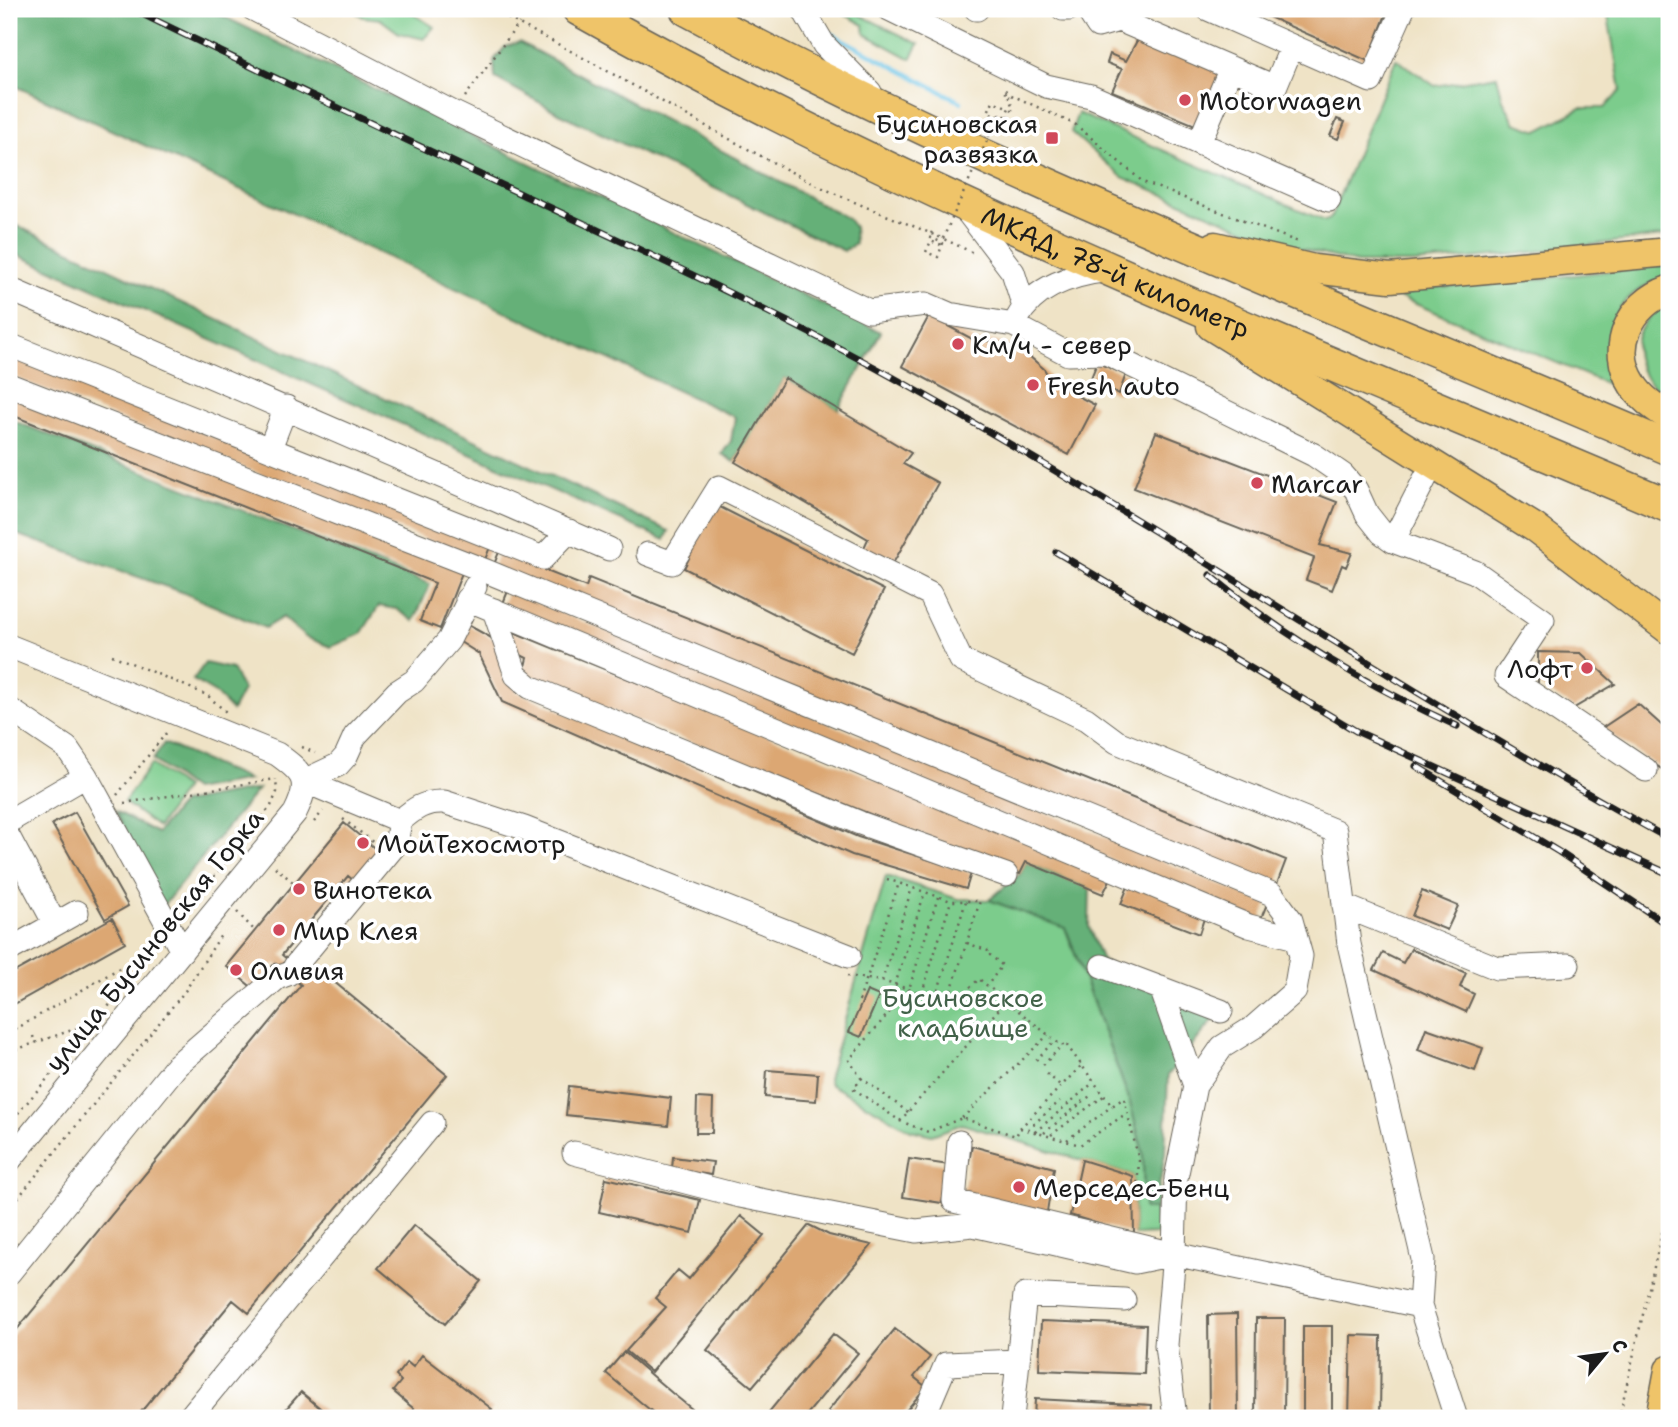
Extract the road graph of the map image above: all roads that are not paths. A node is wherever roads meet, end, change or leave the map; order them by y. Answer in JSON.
{"nodes":[{"id":1,"x":253,"y":9,"type":"edge"},
{"id":2,"x":579,"y":9,"type":"edge"},
{"id":3,"x":687,"y":9,"type":"edge"},
{"id":4,"x":803,"y":9,"type":"edge"},
{"id":5,"x":889,"y":9,"type":"edge"},
{"id":6,"x":1063,"y":9,"type":"edge"},
{"id":7,"x":1069,"y":9,"type":"edge"},
{"id":8,"x":1087,"y":9,"type":"edge"},
{"id":9,"x":1208,"y":9,"type":"edge"},
{"id":10,"x":1403,"y":9,"type":"edge"},
{"id":11,"x":1292,"y":46,"type":"junction"},
{"id":12,"x":1231,"y":68,"type":"junction"},
{"id":13,"x":899,"y":117,"type":"junction"},
{"id":14,"x":1199,"y":143,"type":"junction"},
{"id":15,"x":1329,"y":200,"type":"dead end"},
{"id":16,"x":962,"y":205,"type":"junction"},
{"id":17,"x":1152,"y":231,"type":"junction"},
{"id":18,"x":1669,"y":252,"type":"edge"},
{"id":19,"x":1111,"y":270,"type":"junction"},
{"id":20,"x":1143,"y":284,"type":"junction"},
{"id":21,"x":9,"y":289,"type":"edge"},
{"id":22,"x":1669,"y":290,"type":"edge"},
{"id":23,"x":1019,"y":316,"type":"junction"},
{"id":24,"x":9,"y":345,"type":"edge"},
{"id":25,"x":9,"y":385,"type":"edge"},
{"id":26,"x":286,"y":407,"type":"junction"},
{"id":27,"x":1669,"y":417,"type":"edge"},
{"id":28,"x":1669,"y":448,"type":"edge"},
{"id":29,"x":270,"y":449,"type":"junction"},
{"id":30,"x":1433,"y":463,"type":"junction"},
{"id":31,"x":1669,"y":506,"type":"edge"},
{"id":32,"x":569,"y":531,"type":"junction"},
{"id":33,"x":497,"y":540,"type":"junction"},
{"id":34,"x":1393,"y":541,"type":"junction"},
{"id":35,"x":609,"y":549,"type":"dead end"},
{"id":36,"x":648,"y":554,"type":"dead end"},
{"id":37,"x":486,"y":571,"type":"junction"},
{"id":38,"x":467,"y":599,"type":"junction"},
{"id":39,"x":494,"y":610,"type":"junction"},
{"id":40,"x":1669,"y":629,"type":"edge"},
{"id":41,"x":9,"y":646,"type":"edge"},
{"id":42,"x":9,"y":709,"type":"edge"},
{"id":43,"x":1646,"y":771,"type":"dead end"},
{"id":44,"x":86,"y":776,"type":"junction"},
{"id":45,"x":304,"y":781,"type":"junction"},
{"id":46,"x":9,"y":821,"type":"edge"},
{"id":47,"x":400,"y":821,"type":"junction"},
{"id":48,"x":12,"y":851,"type":"edge"},
{"id":49,"x":1006,"y":875,"type":"dead end"},
{"id":50,"x":1344,"y":906,"type":"junction"},
{"id":51,"x":77,"y":912,"type":"dead end"},
{"id":52,"x":55,"y":924,"type":"junction"},
{"id":53,"x":1296,"y":938,"type":"junction"},
{"id":54,"x":172,"y":947,"type":"junction"},
{"id":55,"x":9,"y":950,"type":"edge"},
{"id":56,"x":849,"y":957,"type":"road end"},
{"id":57,"x":1568,"y":965,"type":"dead end"},
{"id":58,"x":1102,"y":966,"type":"dead end"},
{"id":59,"x":1161,"y":988,"type":"junction"},
{"id":60,"x":1221,"y":1011,"type":"dead end"},
{"id":61,"x":1195,"y":1086,"type":"junction"},
{"id":62,"x":432,"y":1123,"type":"dead end"},
{"id":63,"x":960,"y":1142,"type":"dead end"},
{"id":64,"x":574,"y":1153,"type":"dead end"},
{"id":65,"x":9,"y":1161,"type":"edge"},
{"id":66,"x":1174,"y":1254,"type":"junction"},
{"id":67,"x":9,"y":1273,"type":"edge"},
{"id":68,"x":1124,"y":1300,"type":"dead end"},
{"id":69,"x":1420,"y":1306,"type":"junction"},
{"id":70,"x":1018,"y":1361,"type":"junction"},
{"id":71,"x":1669,"y":1370,"type":"edge"},
{"id":72,"x":189,"y":1418,"type":"edge"},
{"id":73,"x":923,"y":1418,"type":"edge"},
{"id":74,"x":1012,"y":1418,"type":"edge"},
{"id":75,"x":1175,"y":1418,"type":"edge"},
{"id":76,"x":1457,"y":1418,"type":"edge"},
{"id":77,"x":1660,"y":1418,"type":"edge"}],
"edges":[{"from":1,"to":23,"type":"street"},
{"from":2,"to":16,"type":"highway","name":"МКАД, 78-й километр"},
{"from":3,"to":13,"type":"highway","name":"МКАД, 78-й километр"},
{"from":4,"to":13,"type":"street"},
{"from":5,"to":14,"type":"street"},
{"from":6,"to":7,"type":"street"},
{"from":8,"to":12,"type":"street"},
{"from":9,"to":11,"type":"street"},
{"from":10,"to":11,"type":"street"},
{"from":11,"to":12,"type":"street"},
{"from":12,"to":14,"type":"street"},
{"from":13,"to":17,"type":"highway","name":"МКАД, 78-й километр"},
{"from":14,"to":15,"type":"street"},
{"from":16,"to":19,"type":"highway","name":"МКАД, 78-й километр"},
{"from":16,"to":23,"type":"street"},
{"from":17,"to":18,"type":"main road"},
{"from":17,"to":28,"type":"highway","name":"МКАД, 78-й километр"},
{"from":19,"to":20,"type":"highway","name":"МКАД, 78-й километр"},
{"from":19,"to":23,"type":"street"},
{"from":20,"to":30,"type":"main road"},
{"from":20,"to":31,"type":"highway","name":"МКАД, 78-й километр"},
{"from":21,"to":26,"type":"street"},
{"from":22,"to":27,"type":"main road"},
{"from":23,"to":34,"type":"street"},
{"from":24,"to":29,"type":"street"},
{"from":25,"to":37,"type":"street"},
{"from":26,"to":29,"type":"street"},
{"from":26,"to":32,"type":"street"},
{"from":29,"to":33,"type":"street"},
{"from":30,"to":34,"type":"street"},
{"from":30,"to":40,"type":"main road"},
{"from":32,"to":33,"type":"street"},
{"from":32,"to":35,"type":"street"},
{"from":33,"to":37,"type":"street"},
{"from":34,"to":43,"type":"street"},
{"from":36,"to":50,"type":"street"},
{"from":37,"to":38,"type":"street"},
{"from":37,"to":53,"type":"street"},
{"from":38,"to":39,"type":"street"},
{"from":38,"to":45,"type":"street"},
{"from":39,"to":49,"type":"street"},
{"from":39,"to":53,"type":"street"},
{"from":41,"to":45,"type":"street"},
{"from":42,"to":44,"type":"street"},
{"from":44,"to":46,"type":"street"},
{"from":44,"to":54,"type":"street"},
{"from":45,"to":47,"type":"street"},
{"from":45,"to":54,"type":"street","name":"улица Бусиновская Горка"},
{"from":47,"to":56,"type":"street"},
{"from":47,"to":67,"type":"street"},
{"from":48,"to":52,"type":"street"},
{"from":50,"to":57,"type":"street"},
{"from":50,"to":69,"type":"street"},
{"from":51,"to":52,"type":"street"},
{"from":52,"to":55,"type":"street"},
{"from":53,"to":61,"type":"street"},
{"from":54,"to":65,"type":"street","name":"улица Бусиновская Горка"},
{"from":58,"to":59,"type":"street"},
{"from":59,"to":60,"type":"street"},
{"from":59,"to":61,"type":"street"},
{"from":61,"to":66,"type":"street"},
{"from":62,"to":72,"type":"street"},
{"from":63,"to":66,"type":"street"},
{"from":64,"to":66,"type":"street"},
{"from":66,"to":69,"type":"street"},
{"from":66,"to":75,"type":"street"},
{"from":68,"to":70,"type":"street"},
{"from":69,"to":76,"type":"street"},
{"from":70,"to":73,"type":"street"},
{"from":70,"to":74,"type":"street"},
{"from":71,"to":77,"type":"main road"}]}
